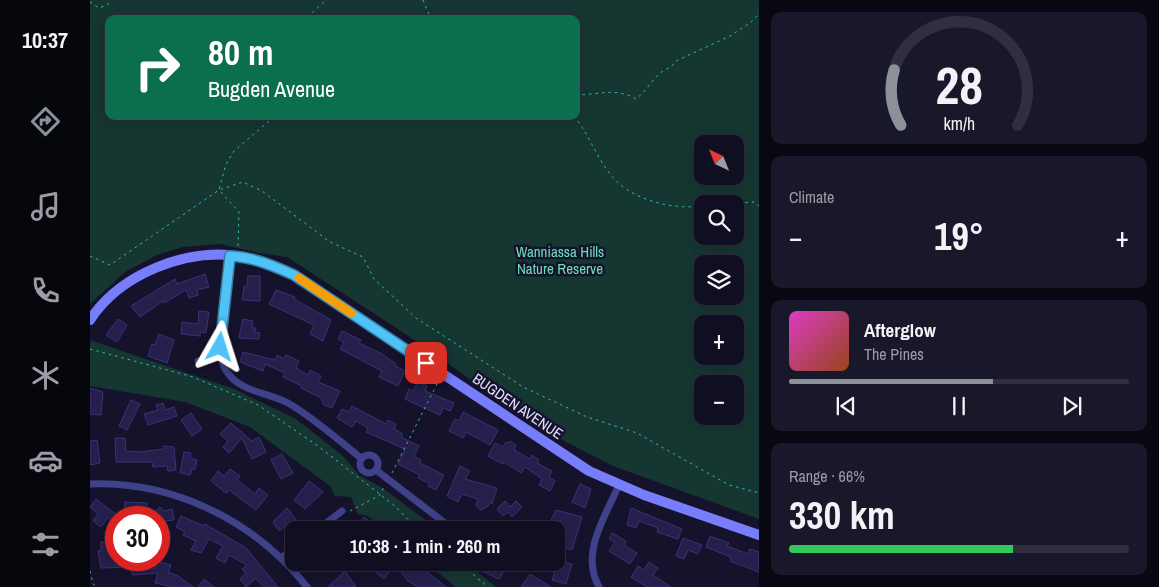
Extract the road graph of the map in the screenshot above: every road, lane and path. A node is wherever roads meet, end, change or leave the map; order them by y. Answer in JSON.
{"nodes":[{"id":1,"x":111,"y":0,"type":"edge"},
{"id":2,"x":326,"y":0,"type":"edge"},
{"id":3,"x":423,"y":0,"type":"edge"},
{"id":4,"x":90,"y":2,"type":"edge"},
{"id":5,"x":759,"y":14,"type":"edge"},
{"id":6,"x":312,"y":15,"type":"edge"},
{"id":7,"x":429,"y":15,"type":"edge"},
{"id":8,"x":580,"y":95,"type":"edge"},
{"id":9,"x":270,"y":120,"type":"edge"},
{"id":10,"x":577,"y":120,"type":"edge"},
{"id":11,"x":219,"y":190,"type":"junction"},
{"id":12,"x":744,"y":203,"type":"edge"},
{"id":13,"x":694,"y":206,"type":"edge"},
{"id":14,"x":759,"y":206,"type":"edge"},
{"id":15,"x":234,"y":252,"type":"junction"},
{"id":16,"x":90,"y":256,"type":"edge"},
{"id":17,"x":90,"y":320,"type":"edge"},
{"id":18,"x":90,"y":349,"type":"edge"},
{"id":19,"x":220,"y":357,"type":"junction"},
{"id":20,"x":198,"y":361,"type":"dead end"},
{"id":21,"x":440,"y":379,"type":"dead end"},
{"id":22,"x":361,"y":458,"type":"junction"},
{"id":23,"x":376,"y":470,"type":"junction"},
{"id":24,"x":393,"y":470,"type":"dead end"},
{"id":25,"x":90,"y":484,"type":"edge"},
{"id":26,"x":619,"y":485,"type":"junction"},
{"id":27,"x":759,"y":493,"type":"edge"},
{"id":28,"x":380,"y":495,"type":"junction"},
{"id":29,"x":342,"y":511,"type":"joint"},
{"id":30,"x":329,"y":521,"type":"edge"},
{"id":31,"x":409,"y":521,"type":"edge"},
{"id":32,"x":442,"y":521,"type":"edge"},
{"id":33,"x":759,"y":536,"type":"edge"},
{"id":34,"x":285,"y":555,"type":"edge"},
{"id":35,"x":282,"y":557,"type":"junction"},
{"id":36,"x":90,"y":571,"type":"edge"},
{"id":37,"x":469,"y":571,"type":"edge"},
{"id":38,"x":98,"y":587,"type":"edge"},
{"id":39,"x":307,"y":587,"type":"edge"},
{"id":40,"x":488,"y":587,"type":"edge"},
{"id":41,"x":599,"y":587,"type":"edge"}],
"edges":[{"from":1,"to":4,"type":"path"},
{"from":2,"to":6,"type":"path"},
{"from":3,"to":7,"type":"path"},
{"from":5,"to":8,"type":"path"},
{"from":9,"to":11,"type":"path"},
{"from":10,"to":13,"type":"path"},
{"from":11,"to":15,"type":"path"},
{"from":11,"to":16,"type":"path"},
{"from":11,"to":27,"type":"path"},
{"from":12,"to":14,"type":"path"},
{"from":15,"to":17,"type":"street","name":"BUGDEN AVENUE"},
{"from":15,"to":19,"type":"street"},
{"from":15,"to":26,"type":"street","name":"BUGDEN AVENUE"},
{"from":18,"to":28,"type":"path"},
{"from":19,"to":20,"type":"street"},
{"from":19,"to":22,"type":"street"},
{"from":21,"to":24,"type":"path"},
{"from":22,"to":23,"type":"street"},
{"from":22,"to":23,"type":"street"},
{"from":23,"to":32,"type":"street"},
{"from":25,"to":35,"type":"street"},
{"from":26,"to":33,"type":"street","name":"BUGDEN AVENUE"},
{"from":26,"to":41,"type":"street"},
{"from":28,"to":29,"type":"path"},
{"from":28,"to":31,"type":"path"},
{"from":29,"to":30,"type":"street"},
{"from":34,"to":35,"type":"street"},
{"from":35,"to":39,"type":"street"},
{"from":36,"to":38,"type":"path"},
{"from":37,"to":40,"type":"path"}]}
